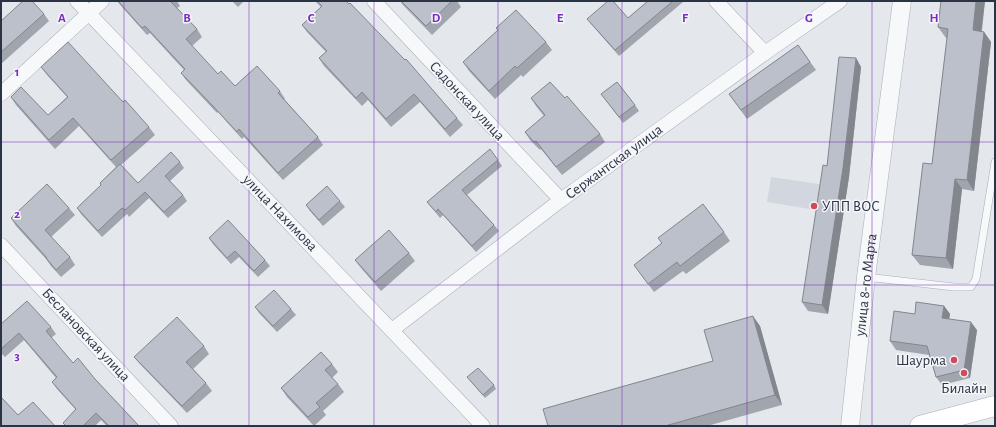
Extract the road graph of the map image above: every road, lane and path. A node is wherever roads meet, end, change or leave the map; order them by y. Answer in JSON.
{"nodes":[{"id":1,"x":76,"y":1,"type":"edge"},
{"id":2,"x":102,"y":1,"type":"edge"},
{"id":3,"x":374,"y":1,"type":"edge"},
{"id":4,"x":716,"y":1,"type":"edge"},
{"id":5,"x":840,"y":1,"type":"edge"},
{"id":6,"x":902,"y":1,"type":"edge"},
{"id":7,"x":89,"y":14,"type":"junction"},
{"id":8,"x":765,"y":53,"type":"junction"},
{"id":9,"x":1,"y":94,"type":"edge"},
{"id":10,"x":995,"y":162,"type":"edge"},
{"id":11,"x":561,"y":200,"type":"junction"},
{"id":12,"x":1,"y":245,"type":"edge"},
{"id":13,"x":866,"y":278,"type":"junction"},
{"id":14,"x":392,"y":330,"type":"junction"},
{"id":15,"x":995,"y":406,"type":"edge"},
{"id":16,"x":171,"y":426,"type":"edge"},
{"id":17,"x":483,"y":426,"type":"edge"},
{"id":18,"x":850,"y":426,"type":"edge"},
{"id":19,"x":920,"y":426,"type":"edge"}],
"edges":[{"from":1,"to":7,"type":"street","name":"улица Нахимова"},
{"from":2,"to":7,"type":"street"},
{"from":3,"to":11,"type":"street","name":"Садонская улица"},
{"from":4,"to":8,"type":"street"},
{"from":5,"to":8,"type":"street","name":"Сержантская улица"},
{"from":6,"to":13,"type":"street","name":"улица 8-го Марта"},
{"from":7,"to":9,"type":"street"},
{"from":7,"to":14,"type":"street","name":"улица Нахимова"},
{"from":8,"to":11,"type":"street","name":"Сержантская улица"},
{"from":10,"to":13,"type":"lane"},
{"from":11,"to":14,"type":"street","name":"Сержантская улица"},
{"from":12,"to":16,"type":"street","name":"Беслановская улица"},
{"from":13,"to":18,"type":"street","name":"улица 8-го Марта"},
{"from":14,"to":17,"type":"street","name":"улица Нахимова"},
{"from":15,"to":19,"type":"main road"}]}
